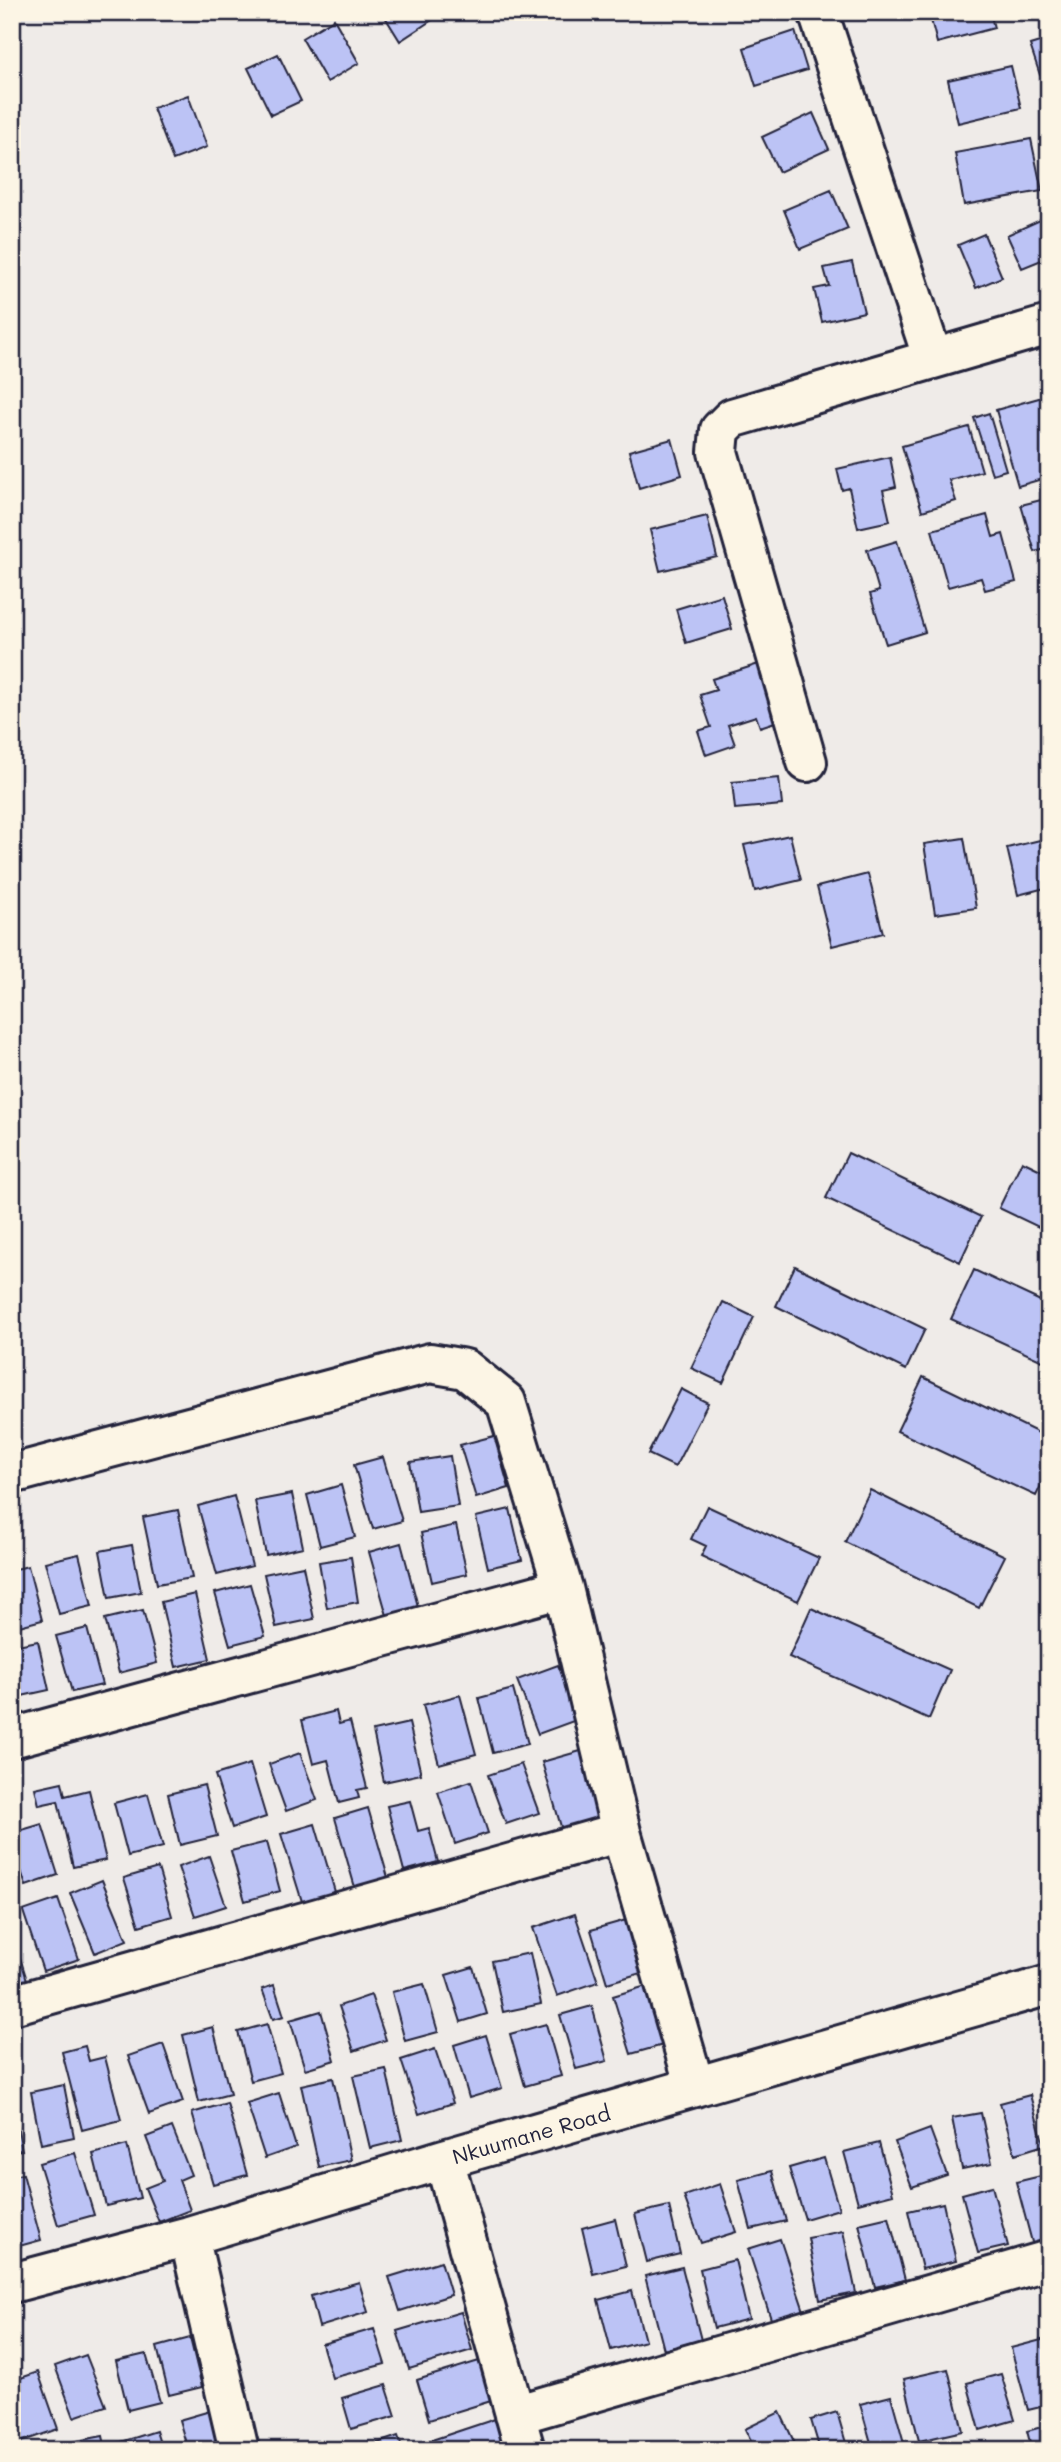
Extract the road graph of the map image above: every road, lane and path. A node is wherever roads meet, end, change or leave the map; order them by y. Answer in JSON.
{"nodes":[{"id":1,"x":818,"y":12,"type":"edge"},
{"id":2,"x":1049,"y":325,"type":"edge"},
{"id":3,"x":933,"y":359,"type":"junction"},
{"id":4,"x":807,"y":762,"type":"dead end"},
{"id":5,"x":12,"y":1474,"type":"edge"},
{"id":6,"x":563,"y":1588,"type":"junction"},
{"id":7,"x":12,"y":1738,"type":"edge"},
{"id":8,"x":621,"y":1832,"type":"junction"},
{"id":9,"x":1049,"y":1985,"type":"edge"},
{"id":10,"x":12,"y":2005,"type":"edge"},
{"id":11,"x":695,"y":2087,"type":"junction"},
{"id":12,"x":444,"y":2160,"type":"junction"},
{"id":13,"x":189,"y":2236,"type":"junction"},
{"id":14,"x":1049,"y":2260,"type":"edge"},
{"id":15,"x":12,"y":2283,"type":"edge"},
{"id":16,"x":520,"y":2432,"type":"edge"},
{"id":17,"x":239,"y":2450,"type":"edge"}],
"edges":[{"from":1,"to":3,"type":"street"},
{"from":2,"to":3,"type":"street"},
{"from":3,"to":4,"type":"street"},
{"from":5,"to":6,"type":"street"},
{"from":6,"to":7,"type":"street"},
{"from":6,"to":8,"type":"street"},
{"from":8,"to":10,"type":"street"},
{"from":8,"to":11,"type":"street"},
{"from":9,"to":11,"type":"street","name":"Nkuumane Road"},
{"from":11,"to":12,"type":"street","name":"Nkuumane Road"},
{"from":12,"to":13,"type":"street","name":"Nkuumane Road"},
{"from":12,"to":16,"type":"street"},
{"from":13,"to":15,"type":"street","name":"Nkuumane Road"},
{"from":13,"to":17,"type":"street"},
{"from":14,"to":16,"type":"street"}]}
